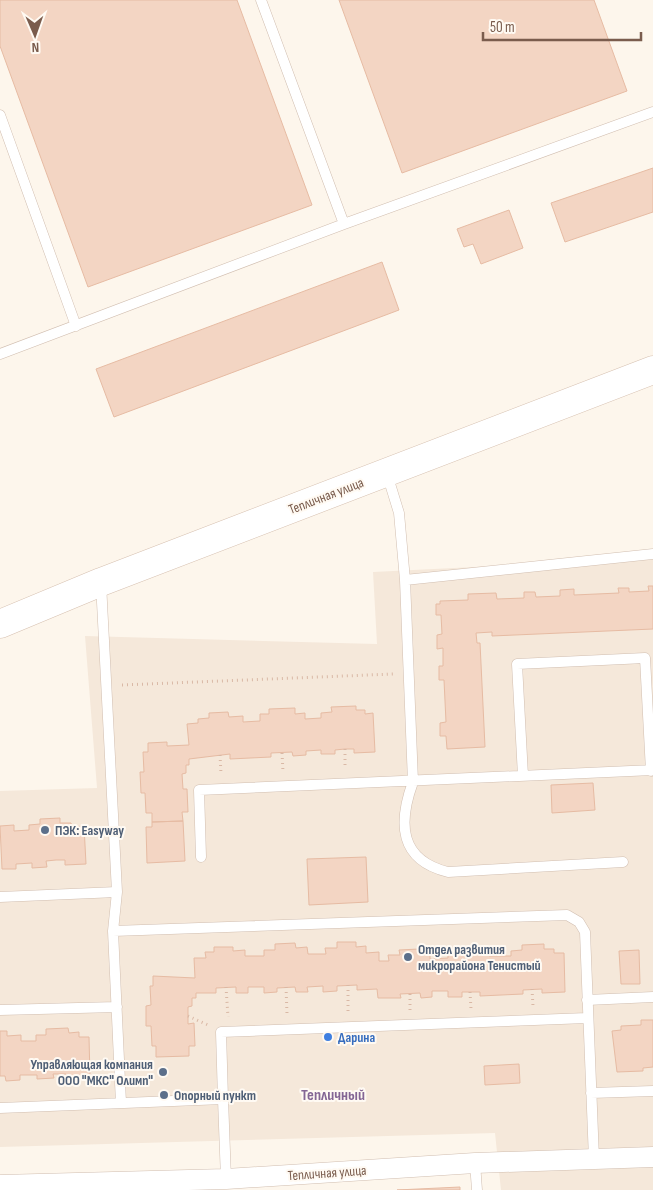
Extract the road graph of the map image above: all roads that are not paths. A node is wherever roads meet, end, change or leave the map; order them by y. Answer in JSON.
{"nodes":[{"id":1,"x":261,"y":0,"type":"edge"},
{"id":2,"x":653,"y":112,"type":"edge"},
{"id":3,"x":0,"y":115,"type":"edge"},
{"id":4,"x":344,"y":224,"type":"junction"},
{"id":5,"x":76,"y":326,"type":"junction"},
{"id":6,"x":0,"y":354,"type":"edge"},
{"id":7,"x":653,"y":370,"type":"edge"},
{"id":8,"x":386,"y":473,"type":"junction"},
{"id":9,"x":653,"y":554,"type":"edge"},
{"id":10,"x":405,"y":580,"type":"junction"},
{"id":11,"x":101,"y":582,"type":"junction"},
{"id":12,"x":0,"y":624,"type":"edge"},
{"id":13,"x":652,"y":770,"type":"edge"},
{"id":14,"x":524,"y":776,"type":"junction"},
{"id":15,"x":413,"y":782,"type":"junction"},
{"id":16,"x":201,"y":857,"type":"dead end"},
{"id":17,"x":623,"y":862,"type":"dead end"},
{"id":18,"x":117,"y":892,"type":"junction"},
{"id":19,"x":0,"y":897,"type":"edge"},
{"id":20,"x":113,"y":931,"type":"junction"},
{"id":21,"x":653,"y":997,"type":"edge"},
{"id":22,"x":587,"y":1000,"type":"junction"},
{"id":23,"x":117,"y":1007,"type":"junction"},
{"id":24,"x":0,"y":1010,"type":"edge"},
{"id":25,"x":587,"y":1018,"type":"junction"},
{"id":26,"x":653,"y":1091,"type":"edge"},
{"id":27,"x":591,"y":1093,"type":"junction"},
{"id":28,"x":223,"y":1099,"type":"junction"},
{"id":29,"x":121,"y":1103,"type":"junction"},
{"id":30,"x":0,"y":1108,"type":"edge"},
{"id":31,"x":653,"y":1157,"type":"edge"},
{"id":32,"x":594,"y":1159,"type":"junction"},
{"id":33,"x":476,"y":1163,"type":"junction"},
{"id":34,"x":226,"y":1179,"type":"junction"},
{"id":35,"x":0,"y":1185,"type":"edge"},
{"id":36,"x":477,"y":1190,"type":"edge"}],
"edges":[{"from":1,"to":4,"type":"lane"},
{"from":2,"to":4,"type":"lane"},
{"from":3,"to":5,"type":"lane"},
{"from":4,"to":5,"type":"lane"},
{"from":5,"to":6,"type":"lane"},
{"from":7,"to":8,"type":"street","name":"Тепличная улица"},
{"from":8,"to":10,"type":"lane"},
{"from":8,"to":11,"type":"street","name":"Тепличная улица"},
{"from":9,"to":10,"type":"lane"},
{"from":10,"to":15,"type":"lane"},
{"from":11,"to":12,"type":"street","name":"Тепличная улица"},
{"from":11,"to":18,"type":"lane"},
{"from":13,"to":14,"type":"lane"},
{"from":13,"to":14,"type":"lane"},
{"from":14,"to":15,"type":"lane"},
{"from":15,"to":16,"type":"lane"},
{"from":15,"to":17,"type":"lane"},
{"from":18,"to":19,"type":"lane"},
{"from":18,"to":20,"type":"lane"},
{"from":20,"to":22,"type":"lane"},
{"from":20,"to":23,"type":"lane"},
{"from":21,"to":22,"type":"lane"},
{"from":22,"to":25,"type":"lane"},
{"from":23,"to":24,"type":"lane"},
{"from":23,"to":29,"type":"lane"},
{"from":25,"to":27,"type":"lane"},
{"from":25,"to":28,"type":"lane"},
{"from":26,"to":27,"type":"lane"},
{"from":27,"to":32,"type":"lane"},
{"from":28,"to":29,"type":"lane"},
{"from":28,"to":34,"type":"lane"},
{"from":29,"to":30,"type":"lane"},
{"from":31,"to":32,"type":"street","name":"Тепличная улица"},
{"from":32,"to":33,"type":"street","name":"Тепличная улица"},
{"from":33,"to":34,"type":"street","name":"Тепличная улица"},
{"from":33,"to":36,"type":"lane"},
{"from":34,"to":35,"type":"street","name":"Тепличная улица"}]}
